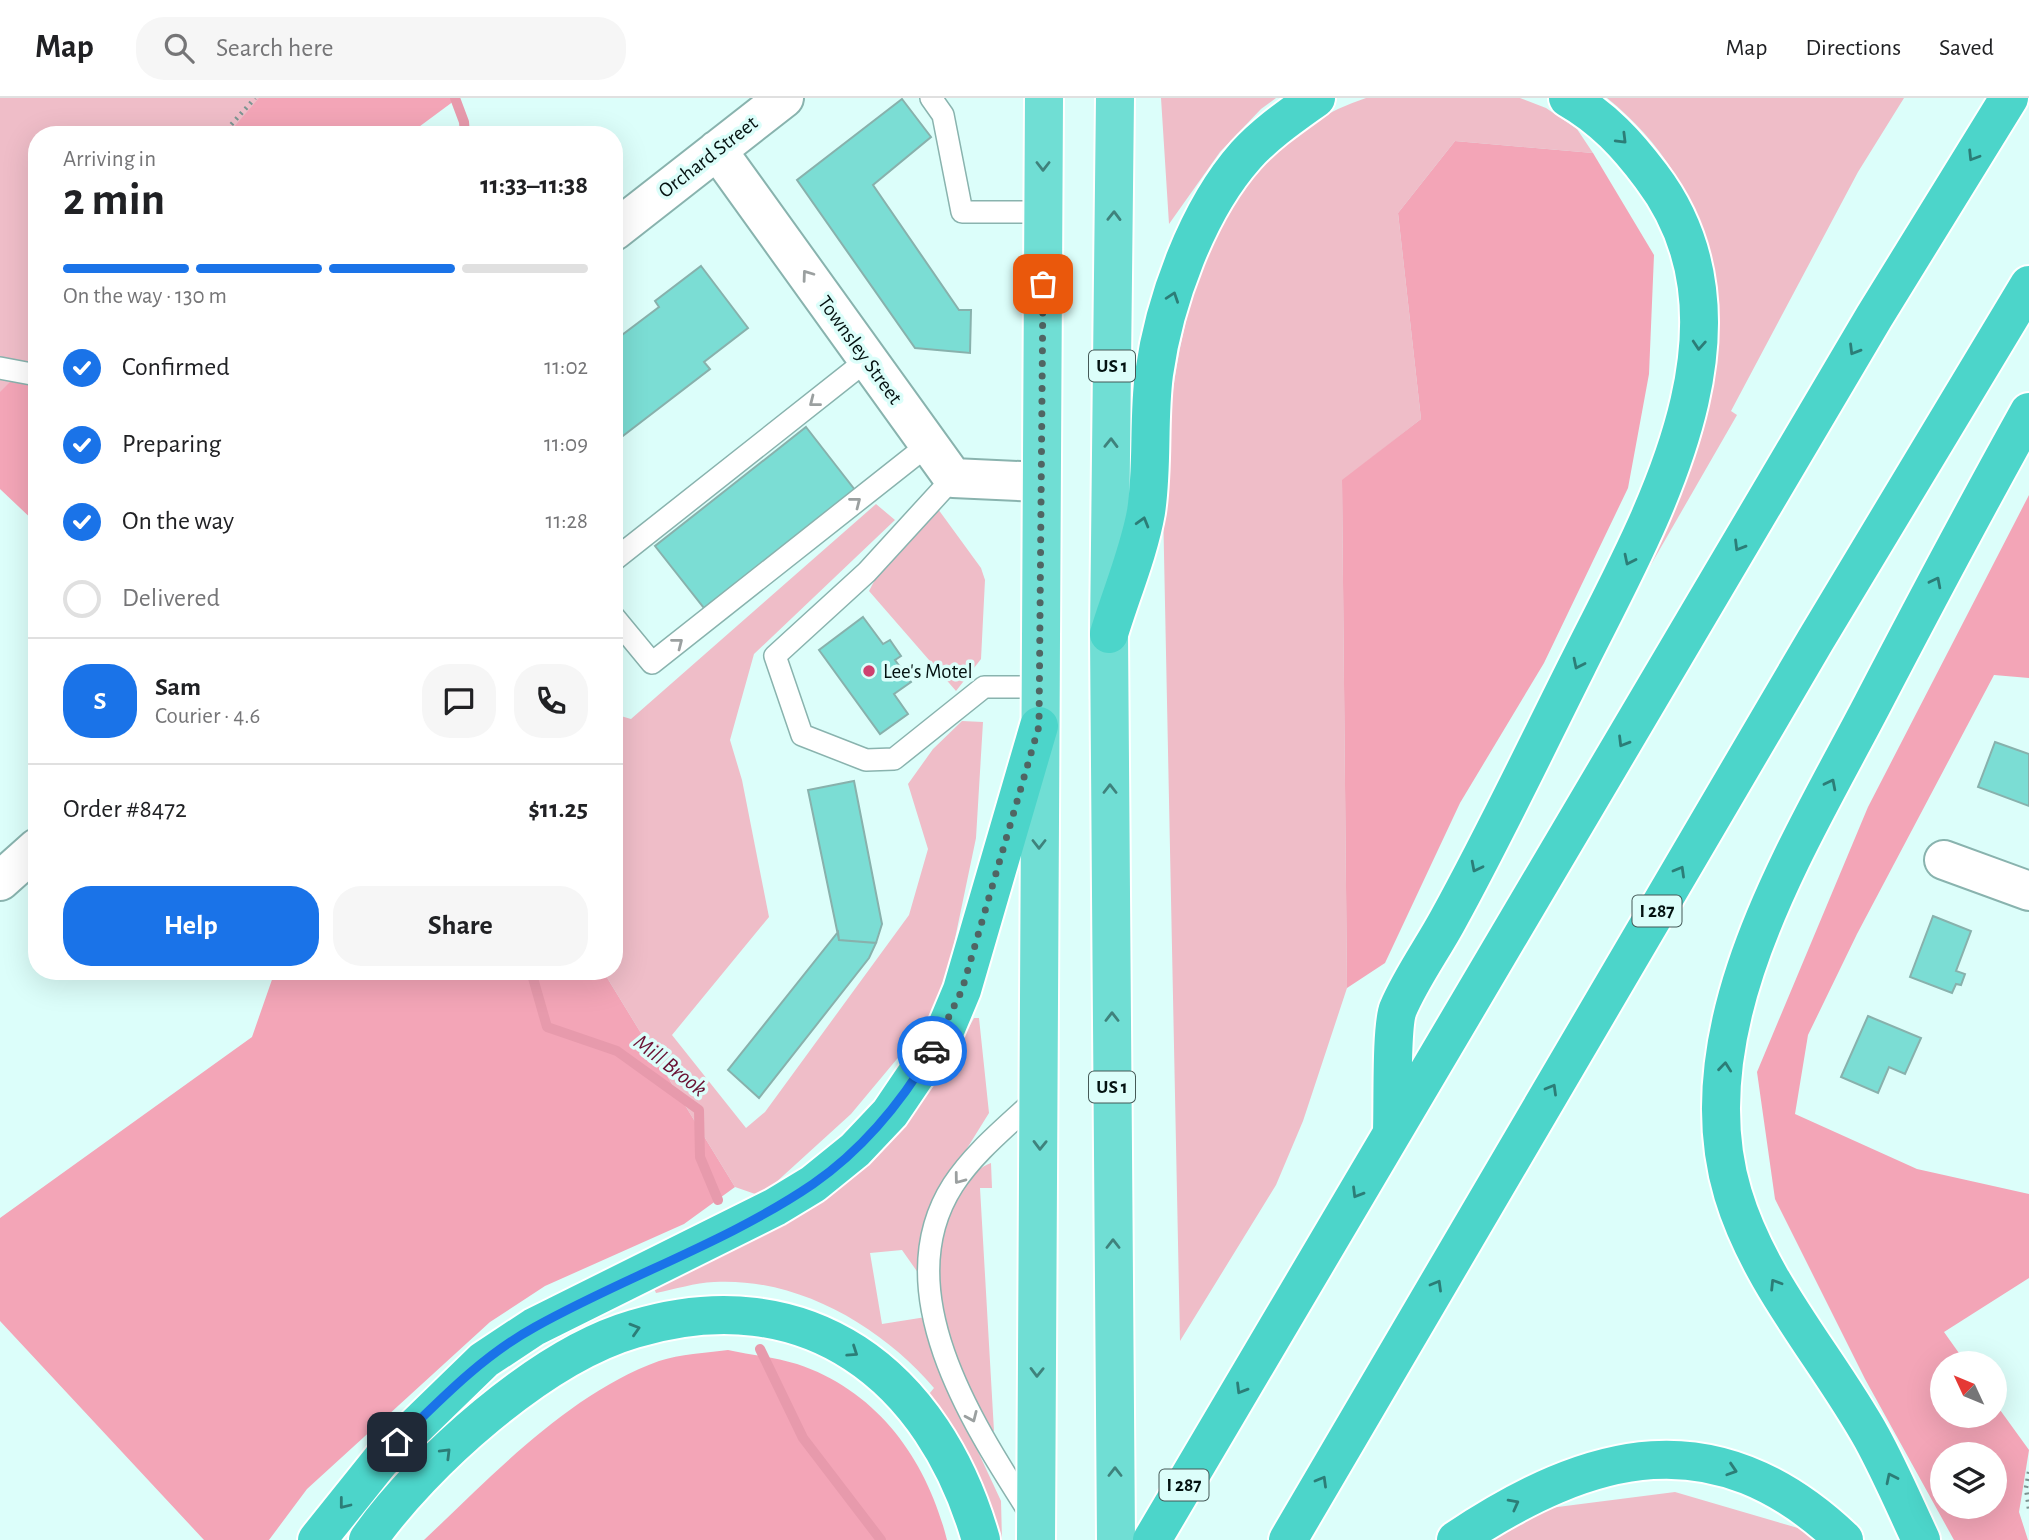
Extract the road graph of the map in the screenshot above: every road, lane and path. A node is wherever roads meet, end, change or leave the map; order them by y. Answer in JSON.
{"nodes":[{"id":1,"x":255,"y":98,"type":"edge"},
{"id":2,"x":784,"y":98,"type":"edge"},
{"id":3,"x":931,"y":98,"type":"edge"},
{"id":4,"x":1044,"y":98,"type":"edge"},
{"id":5,"x":1115,"y":98,"type":"edge"},
{"id":6,"x":1315,"y":98,"type":"edge"},
{"id":7,"x":1568,"y":98,"type":"edge"},
{"id":8,"x":2009,"y":98,"type":"edge"},
{"id":9,"x":742,"y":111,"type":"edge"},
{"id":10,"x":230,"y":126,"type":"edge"},
{"id":11,"x":717,"y":150,"type":"junction"},
{"id":12,"x":1043,"y":212,"type":"junction"},
{"id":13,"x":623,"y":224,"type":"edge"},
{"id":14,"x":2029,"y":285,"type":"edge"},
{"id":15,"x":867,"y":360,"type":"junction"},
{"id":16,"x":0,"y":368,"type":"edge"},
{"id":17,"x":28,"y":373,"type":"edge"},
{"id":18,"x":2029,"y":412,"type":"edge"},
{"id":19,"x":929,"y":444,"type":"junction"},
{"id":20,"x":953,"y":478,"type":"junction"},
{"id":21,"x":1041,"y":482,"type":"junction"},
{"id":22,"x":623,"y":554,"type":"edge"},
{"id":23,"x":623,"y":628,"type":"edge"},
{"id":24,"x":1108,"y":634,"type":"junction"},
{"id":25,"x":1039,"y":687,"type":"junction"},
{"id":26,"x":1039,"y":726,"type":"junction"},
{"id":27,"x":28,"y":856,"type":"edge"},
{"id":28,"x":1944,"y":860,"type":"dead end"},
{"id":29,"x":0,"y":881,"type":"edge"},
{"id":30,"x":2029,"y":891,"type":"edge"},
{"id":31,"x":1040,"y":1095,"type":"junction"},
{"id":32,"x":1391,"y":1135,"type":"junction"},
{"id":33,"x":2029,"y":1472,"type":"edge"},
{"id":34,"x":2029,"y":1509,"type":"edge"},
{"id":35,"x":1036,"y":1531,"type":"edge"},
{"id":36,"x":317,"y":1540,"type":"edge"},
{"id":37,"x":368,"y":1540,"type":"edge"},
{"id":38,"x":981,"y":1540,"type":"edge"},
{"id":39,"x":1116,"y":1540,"type":"edge"},
{"id":40,"x":1152,"y":1540,"type":"edge"},
{"id":41,"x":1288,"y":1540,"type":"edge"},
{"id":42,"x":1456,"y":1540,"type":"edge"},
{"id":43,"x":1844,"y":1540,"type":"edge"},
{"id":44,"x":1921,"y":1540,"type":"edge"}],
"edges":[{"from":1,"to":10,"type":"path"},
{"from":2,"to":9,"type":"street","name":"Orchard Street"},
{"from":3,"to":12,"type":"lane"},
{"from":4,"to":12,"type":"highway","one_way":true},
{"from":24,"to":5,"type":"highway","number":"US 1","one_way":true},
{"from":24,"to":6,"type":"highway","one_way":true},
{"from":7,"to":32,"type":"highway","one_way":true},
{"from":8,"to":32,"type":"highway","number":"I 287","one_way":true},
{"from":9,"to":11,"type":"street","name":"Orchard Street"},
{"from":11,"to":13,"type":"street","name":"Orchard Street"},
{"from":15,"to":11,"type":"street","name":"Townsley Street","one_way":true},
{"from":12,"to":21,"type":"highway"},
{"from":41,"to":14,"type":"highway","number":"I 287","one_way":true},
{"from":15,"to":19,"type":"street","name":"Townsley Street"},
{"from":15,"to":22,"type":"lane","one_way":true},
{"from":16,"to":17,"type":"lane"},
{"from":44,"to":18,"type":"highway","one_way":true},
{"from":19,"to":20,"type":"street","name":"Townsley Street"},
{"from":23,"to":19,"type":"lane","one_way":true},
{"from":20,"to":21,"type":"street"},
{"from":20,"to":25,"type":"lane"},
{"from":21,"to":25,"type":"highway"},
{"from":39,"to":24,"type":"highway","number":"US 1","one_way":true},
{"from":25,"to":26,"type":"highway"},
{"from":26,"to":31,"type":"highway","one_way":true},
{"from":26,"to":36,"type":"highway","one_way":true},
{"from":27,"to":29,"type":"street"},
{"from":28,"to":30,"type":"street"},
{"from":31,"to":35,"type":"highway","one_way":true},
{"from":31,"to":35,"type":"lane","one_way":true},
{"from":32,"to":40,"type":"highway","number":"I 287","one_way":true},
{"from":33,"to":34,"type":"path"},
{"from":37,"to":38,"type":"highway","one_way":true},
{"from":42,"to":43,"type":"highway","one_way":true}]}
